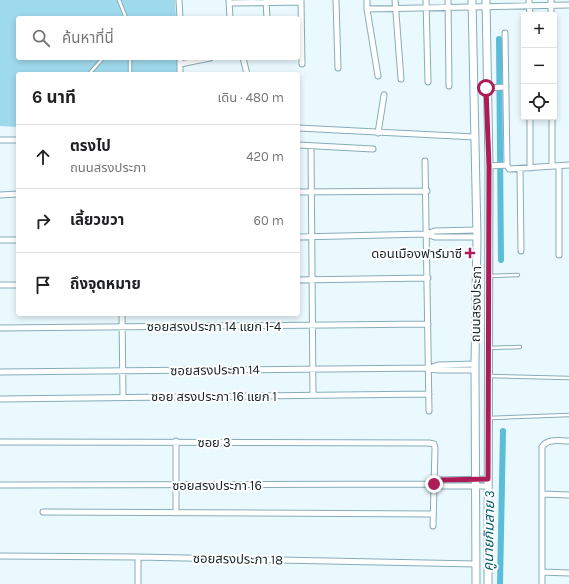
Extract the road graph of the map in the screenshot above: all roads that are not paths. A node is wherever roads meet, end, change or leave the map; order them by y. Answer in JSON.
{"nodes":[{"id":1,"x":119,"y":0,"type":"edge"},
{"id":2,"x":179,"y":0,"type":"edge"},
{"id":3,"x":336,"y":0,"type":"edge"},
{"id":4,"x":367,"y":0,"type":"edge"},
{"id":5,"x":395,"y":0,"type":"edge"},
{"id":6,"x":426,"y":0,"type":"edge"},
{"id":7,"x":448,"y":0,"type":"edge"},
{"id":8,"x":529,"y":0,"type":"edge"},
{"id":9,"x":301,"y":1,"type":"edge"},
{"id":10,"x":229,"y":2,"type":"edge"},
{"id":11,"x":266,"y":2,"type":"junction"},
{"id":12,"x":551,"y":3,"type":"edge"},
{"id":13,"x":472,"y":4,"type":"edge"},
{"id":14,"x":486,"y":4,"type":"edge"},
{"id":15,"x":569,"y":5,"type":"edge"},
{"id":16,"x":530,"y":6,"type":"junction"},
{"id":17,"x":426,"y":8,"type":"junction"},
{"id":18,"x":448,"y":8,"type":"junction"},
{"id":19,"x":367,"y":9,"type":"junction"},
{"id":20,"x":395,"y":9,"type":"junction"},
{"id":21,"x":530,"y":12,"type":"edge"},
{"id":22,"x":125,"y":16,"type":"edge"},
{"id":23,"x":180,"y":16,"type":"edge"},
{"id":24,"x":230,"y":16,"type":"edge"},
{"id":25,"x":267,"y":16,"type":"edge"},
{"id":26,"x":505,"y":33,"type":"dead end"},
{"id":27,"x":101,"y":60,"type":"edge"},
{"id":28,"x":130,"y":60,"type":"edge"},
{"id":29,"x":180,"y":60,"type":"edge"},
{"id":30,"x":200,"y":60,"type":"edge"},
{"id":31,"x":243,"y":60,"type":"edge"},
{"id":32,"x":180,"y":64,"type":"junction"},
{"id":33,"x":302,"y":64,"type":"dead end"},
{"id":34,"x":338,"y":68,"type":"dead end"},
{"id":35,"x":92,"y":72,"type":"edge"},
{"id":36,"x":130,"y":72,"type":"edge"},
{"id":37,"x":180,"y":72,"type":"edge"},
{"id":38,"x":246,"y":72,"type":"edge"},
{"id":39,"x":378,"y":76,"type":"dead end"},
{"id":40,"x":401,"y":79,"type":"dead end"},
{"id":41,"x":428,"y":82,"type":"dead end"},
{"id":42,"x":449,"y":86,"type":"dead end"},
{"id":43,"x":504,"y":87,"type":"junction"},
{"id":44,"x":486,"y":88,"type":"junction"},
{"id":45,"x":384,"y":95,"type":"dead end"},
{"id":46,"x":530,"y":120,"type":"edge"},
{"id":47,"x":552,"y":120,"type":"edge"},
{"id":48,"x":300,"y":128,"type":"edge"},
{"id":49,"x":378,"y":133,"type":"junction"},
{"id":50,"x":475,"y":137,"type":"junction"},
{"id":51,"x":0,"y":140,"type":"edge"},
{"id":52,"x":16,"y":140,"type":"edge"},
{"id":53,"x":300,"y":145,"type":"edge"},
{"id":54,"x":311,"y":146,"type":"junction"},
{"id":55,"x":373,"y":149,"type":"dead end"},
{"id":56,"x":425,"y":161,"type":"dead end"},
{"id":57,"x":569,"y":165,"type":"edge"},
{"id":58,"x":492,"y":166,"type":"junction"},
{"id":59,"x":504,"y":166,"type":"junction"},
{"id":60,"x":552,"y":166,"type":"junction"},
{"id":61,"x":559,"y":166,"type":"junction"},
{"id":62,"x":530,"y":168,"type":"junction"},
{"id":63,"x":520,"y":169,"type":"junction"},
{"id":64,"x":427,"y":191,"type":"junction"},
{"id":65,"x":300,"y":192,"type":"edge"},
{"id":66,"x":311,"y":192,"type":"junction"},
{"id":67,"x":16,"y":194,"type":"edge"},
{"id":68,"x":0,"y":195,"type":"edge"},
{"id":69,"x":426,"y":234,"type":"junction"},
{"id":70,"x":477,"y":234,"type":"junction"},
{"id":71,"x":300,"y":237,"type":"edge"},
{"id":72,"x":312,"y":237,"type":"junction"},
{"id":73,"x":0,"y":240,"type":"edge"},
{"id":74,"x":16,"y":240,"type":"edge"},
{"id":75,"x":521,"y":250,"type":"dead end"},
{"id":76,"x":560,"y":255,"type":"dead end"},
{"id":77,"x":518,"y":275,"type":"dead end"},
{"id":78,"x":489,"y":276,"type":"junction"},
{"id":79,"x":428,"y":278,"type":"junction"},
{"id":80,"x":300,"y":280,"type":"edge"},
{"id":81,"x":312,"y":280,"type":"junction"},
{"id":82,"x":16,"y":284,"type":"edge"},
{"id":83,"x":0,"y":285,"type":"edge"},
{"id":84,"x":122,"y":316,"type":"edge"},
{"id":85,"x":428,"y":324,"type":"junction"},
{"id":86,"x":312,"y":326,"type":"junction"},
{"id":87,"x":122,"y":327,"type":"junction"},
{"id":88,"x":0,"y":328,"type":"edge"},
{"id":89,"x":488,"y":348,"type":"junction"},
{"id":90,"x":520,"y":348,"type":"dead end"},
{"id":91,"x":475,"y":367,"type":"junction"},
{"id":92,"x":429,"y":368,"type":"junction"},
{"id":93,"x":314,"y":369,"type":"junction"},
{"id":94,"x":123,"y":371,"type":"junction"},
{"id":95,"x":0,"y":372,"type":"edge"},
{"id":96,"x":488,"y":376,"type":"junction"},
{"id":97,"x":569,"y":378,"type":"edge"},
{"id":98,"x":429,"y":394,"type":"junction"},
{"id":99,"x":313,"y":395,"type":"junction"},
{"id":100,"x":123,"y":397,"type":"junction"},
{"id":101,"x":0,"y":399,"type":"edge"},
{"id":102,"x":429,"y":411,"type":"dead end"},
{"id":103,"x":569,"y":415,"type":"edge"},
{"id":104,"x":489,"y":418,"type":"junction"},
{"id":105,"x":176,"y":441,"type":"junction"},
{"id":106,"x":569,"y":441,"type":"edge"},
{"id":107,"x":0,"y":442,"type":"edge"},
{"id":108,"x":488,"y":482,"type":"junction"},
{"id":109,"x":475,"y":483,"type":"junction"},
{"id":110,"x":176,"y":484,"type":"junction"},
{"id":111,"x":434,"y":484,"type":"junction"},
{"id":112,"x":0,"y":485,"type":"edge"},
{"id":113,"x":542,"y":494,"type":"junction"},
{"id":114,"x":569,"y":495,"type":"edge"},
{"id":115,"x":43,"y":512,"type":"dead end"},
{"id":116,"x":176,"y":514,"type":"junction"},
{"id":117,"x":433,"y":514,"type":"junction"},
{"id":118,"x":433,"y":526,"type":"dead end"},
{"id":119,"x":0,"y":556,"type":"edge"},
{"id":120,"x":138,"y":557,"type":"junction"},
{"id":121,"x":476,"y":564,"type":"junction"},
{"id":122,"x":542,"y":572,"type":"junction"},
{"id":123,"x":569,"y":573,"type":"edge"},
{"id":124,"x":138,"y":584,"type":"edge"},
{"id":125,"x":476,"y":584,"type":"edge"},
{"id":126,"x":488,"y":584,"type":"edge"},
{"id":127,"x":542,"y":584,"type":"edge"}],
"edges":[{"from":1,"to":22,"type":"lane"},
{"from":2,"to":23,"type":"street"},
{"from":3,"to":34,"type":"street"},
{"from":4,"to":19,"type":"street"},
{"from":5,"to":20,"type":"street"},
{"from":6,"to":17,"type":"street"},
{"from":7,"to":18,"type":"street"},
{"from":8,"to":16,"type":"street"},
{"from":9,"to":11,"type":"street"},
{"from":9,"to":33,"type":"street"},
{"from":10,"to":11,"type":"street"},
{"from":10,"to":24,"type":"street"},
{"from":11,"to":25,"type":"street"},
{"from":12,"to":15,"type":"street"},
{"from":12,"to":16,"type":"street"},
{"from":13,"to":14,"type":"street"},
{"from":13,"to":18,"type":"street"},
{"from":13,"to":50,"type":"main road","name":"ถนนสรงประภา"},
{"from":14,"to":16,"type":"street"},
{"from":14,"to":44,"type":"main road","name":"ถนนสรงประภา"},
{"from":16,"to":21,"type":"street"},
{"from":17,"to":18,"type":"street"},
{"from":17,"to":20,"type":"street"},
{"from":17,"to":41,"type":"street"},
{"from":18,"to":42,"type":"street"},
{"from":19,"to":20,"type":"street"},
{"from":19,"to":39,"type":"street"},
{"from":20,"to":40,"type":"street"},
{"from":26,"to":43,"type":"street"},
{"from":27,"to":35,"type":"lane"},
{"from":28,"to":36,"type":"lane"},
{"from":29,"to":32,"type":"street"},
{"from":30,"to":32,"type":"street"},
{"from":31,"to":38,"type":"street"},
{"from":32,"to":37,"type":"street"},
{"from":43,"to":44,"type":"street"},
{"from":43,"to":59,"type":"street"},
{"from":44,"to":58,"type":"main road","name":"ถนนสรงประภา"},
{"from":45,"to":49,"type":"street"},
{"from":46,"to":62,"type":"street"},
{"from":47,"to":60,"type":"street"},
{"from":48,"to":49,"type":"street"},
{"from":49,"to":50,"type":"street"},
{"from":50,"to":70,"type":"main road","name":"ถนนสรงประภา"},
{"from":51,"to":52,"type":"street"},
{"from":53,"to":54,"type":"street"},
{"from":54,"to":55,"type":"street"},
{"from":54,"to":66,"type":"street"},
{"from":56,"to":64,"type":"street"},
{"from":57,"to":61,"type":"street"},
{"from":58,"to":59,"type":"street"},
{"from":58,"to":78,"type":"main road","name":"ถนนสรงประภา"},
{"from":59,"to":63,"type":"street"},
{"from":60,"to":61,"type":"street"},
{"from":60,"to":62,"type":"street"},
{"from":61,"to":76,"type":"street"},
{"from":62,"to":63,"type":"street"},
{"from":63,"to":75,"type":"street"},
{"from":64,"to":66,"type":"street"},
{"from":64,"to":69,"type":"street"},
{"from":65,"to":66,"type":"street"},
{"from":66,"to":72,"type":"street"},
{"from":67,"to":68,"type":"street"},
{"from":69,"to":70,"type":"street"},
{"from":69,"to":72,"type":"street"},
{"from":69,"to":79,"type":"street"},
{"from":70,"to":91,"type":"main road","name":"ถนนสรงประภา"},
{"from":71,"to":72,"type":"street"},
{"from":72,"to":81,"type":"street"},
{"from":73,"to":74,"type":"street"},
{"from":77,"to":78,"type":"lane"},
{"from":78,"to":89,"type":"main road","name":"ถนนสรงประภา"},
{"from":79,"to":81,"type":"street"},
{"from":79,"to":85,"type":"street"},
{"from":80,"to":81,"type":"street"},
{"from":81,"to":86,"type":"street"},
{"from":82,"to":83,"type":"street"},
{"from":84,"to":87,"type":"street"},
{"from":85,"to":86,"type":"street","name":"ซอยสรงประภา 14 แยก 1-4"},
{"from":85,"to":92,"type":"street"},
{"from":86,"to":87,"type":"street","name":"ซอยสรงประภา 14 แยก 1-4"},
{"from":86,"to":93,"type":"street"},
{"from":87,"to":88,"type":"street","name":"ซอยสรงประภา 14 แยก 1-4"},
{"from":87,"to":94,"type":"street"},
{"from":89,"to":90,"type":"lane"},
{"from":89,"to":96,"type":"main road","name":"ถนนสรงประภา"},
{"from":91,"to":92,"type":"street","name":"ซอยสรงประภา 14"},
{"from":91,"to":109,"type":"main road","name":"ถนนสรงประภา"},
{"from":92,"to":93,"type":"street","name":"ซอยสรงประภา 14"},
{"from":92,"to":98,"type":"street"},
{"from":93,"to":94,"type":"street","name":"ซอยสรงประภา 14"},
{"from":93,"to":99,"type":"street"},
{"from":94,"to":95,"type":"street","name":"ซอยสรงประภา 14"},
{"from":94,"to":100,"type":"street"},
{"from":96,"to":97,"type":"lane"},
{"from":96,"to":104,"type":"main road","name":"ถนนสรงประภา"},
{"from":98,"to":99,"type":"street","name":"ซอย สรงประภา 16 แยก 1"},
{"from":98,"to":102,"type":"street"},
{"from":99,"to":100,"type":"street","name":"ซอย สรงประภา 16 แยก 1"},
{"from":100,"to":101,"type":"street","name":"ซอย สรงประภา 16 แยก 1"},
{"from":103,"to":104,"type":"lane"},
{"from":104,"to":108,"type":"main road","name":"ถนนสรงประภา"},
{"from":105,"to":107,"type":"street","name":"ซอย 3"},
{"from":105,"to":110,"type":"street"},
{"from":105,"to":111,"type":"street","name":"ซอย 3"},
{"from":106,"to":113,"type":"street"},
{"from":108,"to":109,"type":"street","name":"ซอยสรงประภา 16"},
{"from":108,"to":126,"type":"main road","name":"ถนนสรงประภา"},
{"from":109,"to":111,"type":"street","name":"ซอยสรงประภา 16"},
{"from":109,"to":121,"type":"main road","name":"ถนนสรงประภา"},
{"from":110,"to":111,"type":"street","name":"ซอยสรงประภา 16"},
{"from":110,"to":112,"type":"street","name":"ซอยสรงประภา 16"},
{"from":110,"to":116,"type":"street"},
{"from":111,"to":117,"type":"street"},
{"from":113,"to":114,"type":"street"},
{"from":113,"to":122,"type":"street"},
{"from":115,"to":116,"type":"street"},
{"from":116,"to":117,"type":"street"},
{"from":117,"to":118,"type":"street"},
{"from":119,"to":120,"type":"street","name":"ซอยสรงประภา 18"},
{"from":120,"to":121,"type":"street","name":"ซอยสรงประภา 18"},
{"from":120,"to":124,"type":"street"},
{"from":121,"to":125,"type":"main road","name":"ถนนสรงประภา"},
{"from":122,"to":123,"type":"street"},
{"from":122,"to":127,"type":"street"}]}
